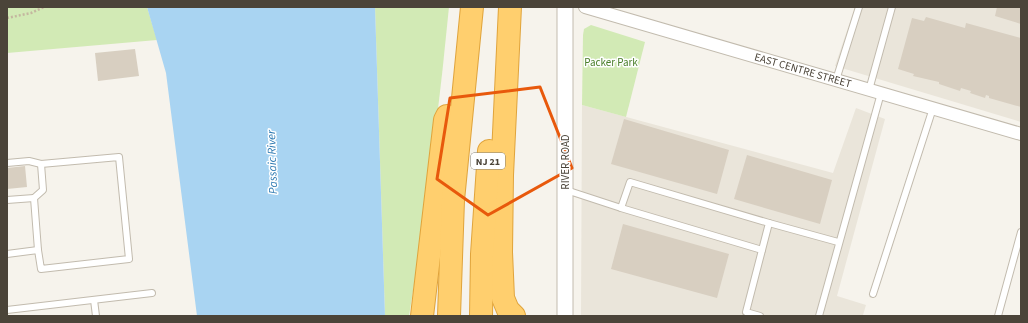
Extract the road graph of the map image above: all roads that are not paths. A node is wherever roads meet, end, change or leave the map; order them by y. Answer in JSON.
{"nodes":[{"id":1,"x":472,"y":7,"type":"edge"},
{"id":2,"x":504,"y":7,"type":"edge"},
{"id":3,"x":510,"y":7,"type":"edge"},
{"id":4,"x":565,"y":7,"type":"edge"},
{"id":5,"x":585,"y":7,"type":"edge"},
{"id":6,"x":859,"y":7,"type":"edge"},
{"id":7,"x":892,"y":7,"type":"edge"},
{"id":8,"x":836,"y":80,"type":"junction"},
{"id":9,"x":464,"y":83,"type":"junction"},
{"id":10,"x":869,"y":90,"type":"junction"},
{"id":11,"x":881,"y":93,"type":"junction"},
{"id":12,"x":933,"y":108,"type":"junction"},
{"id":13,"x":1021,"y":134,"type":"edge"},
{"id":14,"x":7,"y":163,"type":"edge"},
{"id":15,"x":41,"y":164,"type":"junction"},
{"id":16,"x":565,"y":189,"type":"junction"},
{"id":17,"x":34,"y":198,"type":"junction"},
{"id":18,"x":7,"y":200,"type":"edge"},
{"id":19,"x":621,"y":208,"type":"junction"},
{"id":20,"x":768,"y":223,"type":"junction"},
{"id":21,"x":1021,"y":232,"type":"edge"},
{"id":22,"x":838,"y":242,"type":"junction"},
{"id":23,"x":38,"y":250,"type":"junction"},
{"id":24,"x":762,"y":250,"type":"junction"},
{"id":25,"x":7,"y":254,"type":"edge"},
{"id":26,"x":152,"y":293,"type":"dead end"},
{"id":27,"x":873,"y":294,"type":"dead end"},
{"id":28,"x":94,"y":300,"type":"junction"},
{"id":29,"x":7,"y":310,"type":"edge"},
{"id":30,"x":96,"y":316,"type":"edge"},
{"id":31,"x":422,"y":316,"type":"edge"},
{"id":32,"x":449,"y":316,"type":"edge"},
{"id":33,"x":481,"y":316,"type":"edge"},
{"id":34,"x":514,"y":316,"type":"edge"},
{"id":35,"x":565,"y":316,"type":"edge"},
{"id":36,"x":760,"y":316,"type":"edge"},
{"id":37,"x":819,"y":316,"type":"edge"},
{"id":38,"x":998,"y":316,"type":"edge"}],
"edges":[{"from":1,"to":9,"type":"highway","number":"NJ 21"},
{"from":2,"to":33,"type":"highway","number":"NJ 21"},
{"from":3,"to":34,"type":"highway"},
{"from":4,"to":16,"type":"street","name":"RIVER ROAD"},
{"from":5,"to":8,"type":"street","name":"EAST CENTRE STREET"},
{"from":6,"to":8,"type":"lane"},
{"from":7,"to":10,"type":"lane"},
{"from":8,"to":10,"type":"street","name":"EAST CENTRE STREET"},
{"from":9,"to":31,"type":"highway"},
{"from":9,"to":32,"type":"highway","number":"NJ 21"},
{"from":10,"to":11,"type":"street","name":"EAST CENTRE STREET"},
{"from":11,"to":12,"type":"street","name":"EAST CENTRE STREET"},
{"from":11,"to":22,"type":"lane"},
{"from":12,"to":13,"type":"street","name":"EAST CENTRE STREET"},
{"from":12,"to":27,"type":"lane"},
{"from":14,"to":15,"type":"lane"},
{"from":15,"to":17,"type":"lane"},
{"from":15,"to":23,"type":"lane"},
{"from":16,"to":19,"type":"lane"},
{"from":16,"to":35,"type":"street","name":"RIVER ROAD"},
{"from":17,"to":18,"type":"lane"},
{"from":17,"to":23,"type":"lane"},
{"from":19,"to":20,"type":"lane"},
{"from":19,"to":24,"type":"lane"},
{"from":20,"to":22,"type":"lane"},
{"from":20,"to":24,"type":"lane"},
{"from":21,"to":38,"type":"lane"},
{"from":22,"to":37,"type":"lane"},
{"from":23,"to":25,"type":"lane"},
{"from":24,"to":36,"type":"lane"},
{"from":26,"to":28,"type":"lane"},
{"from":28,"to":29,"type":"lane"},
{"from":28,"to":30,"type":"lane"}]}
